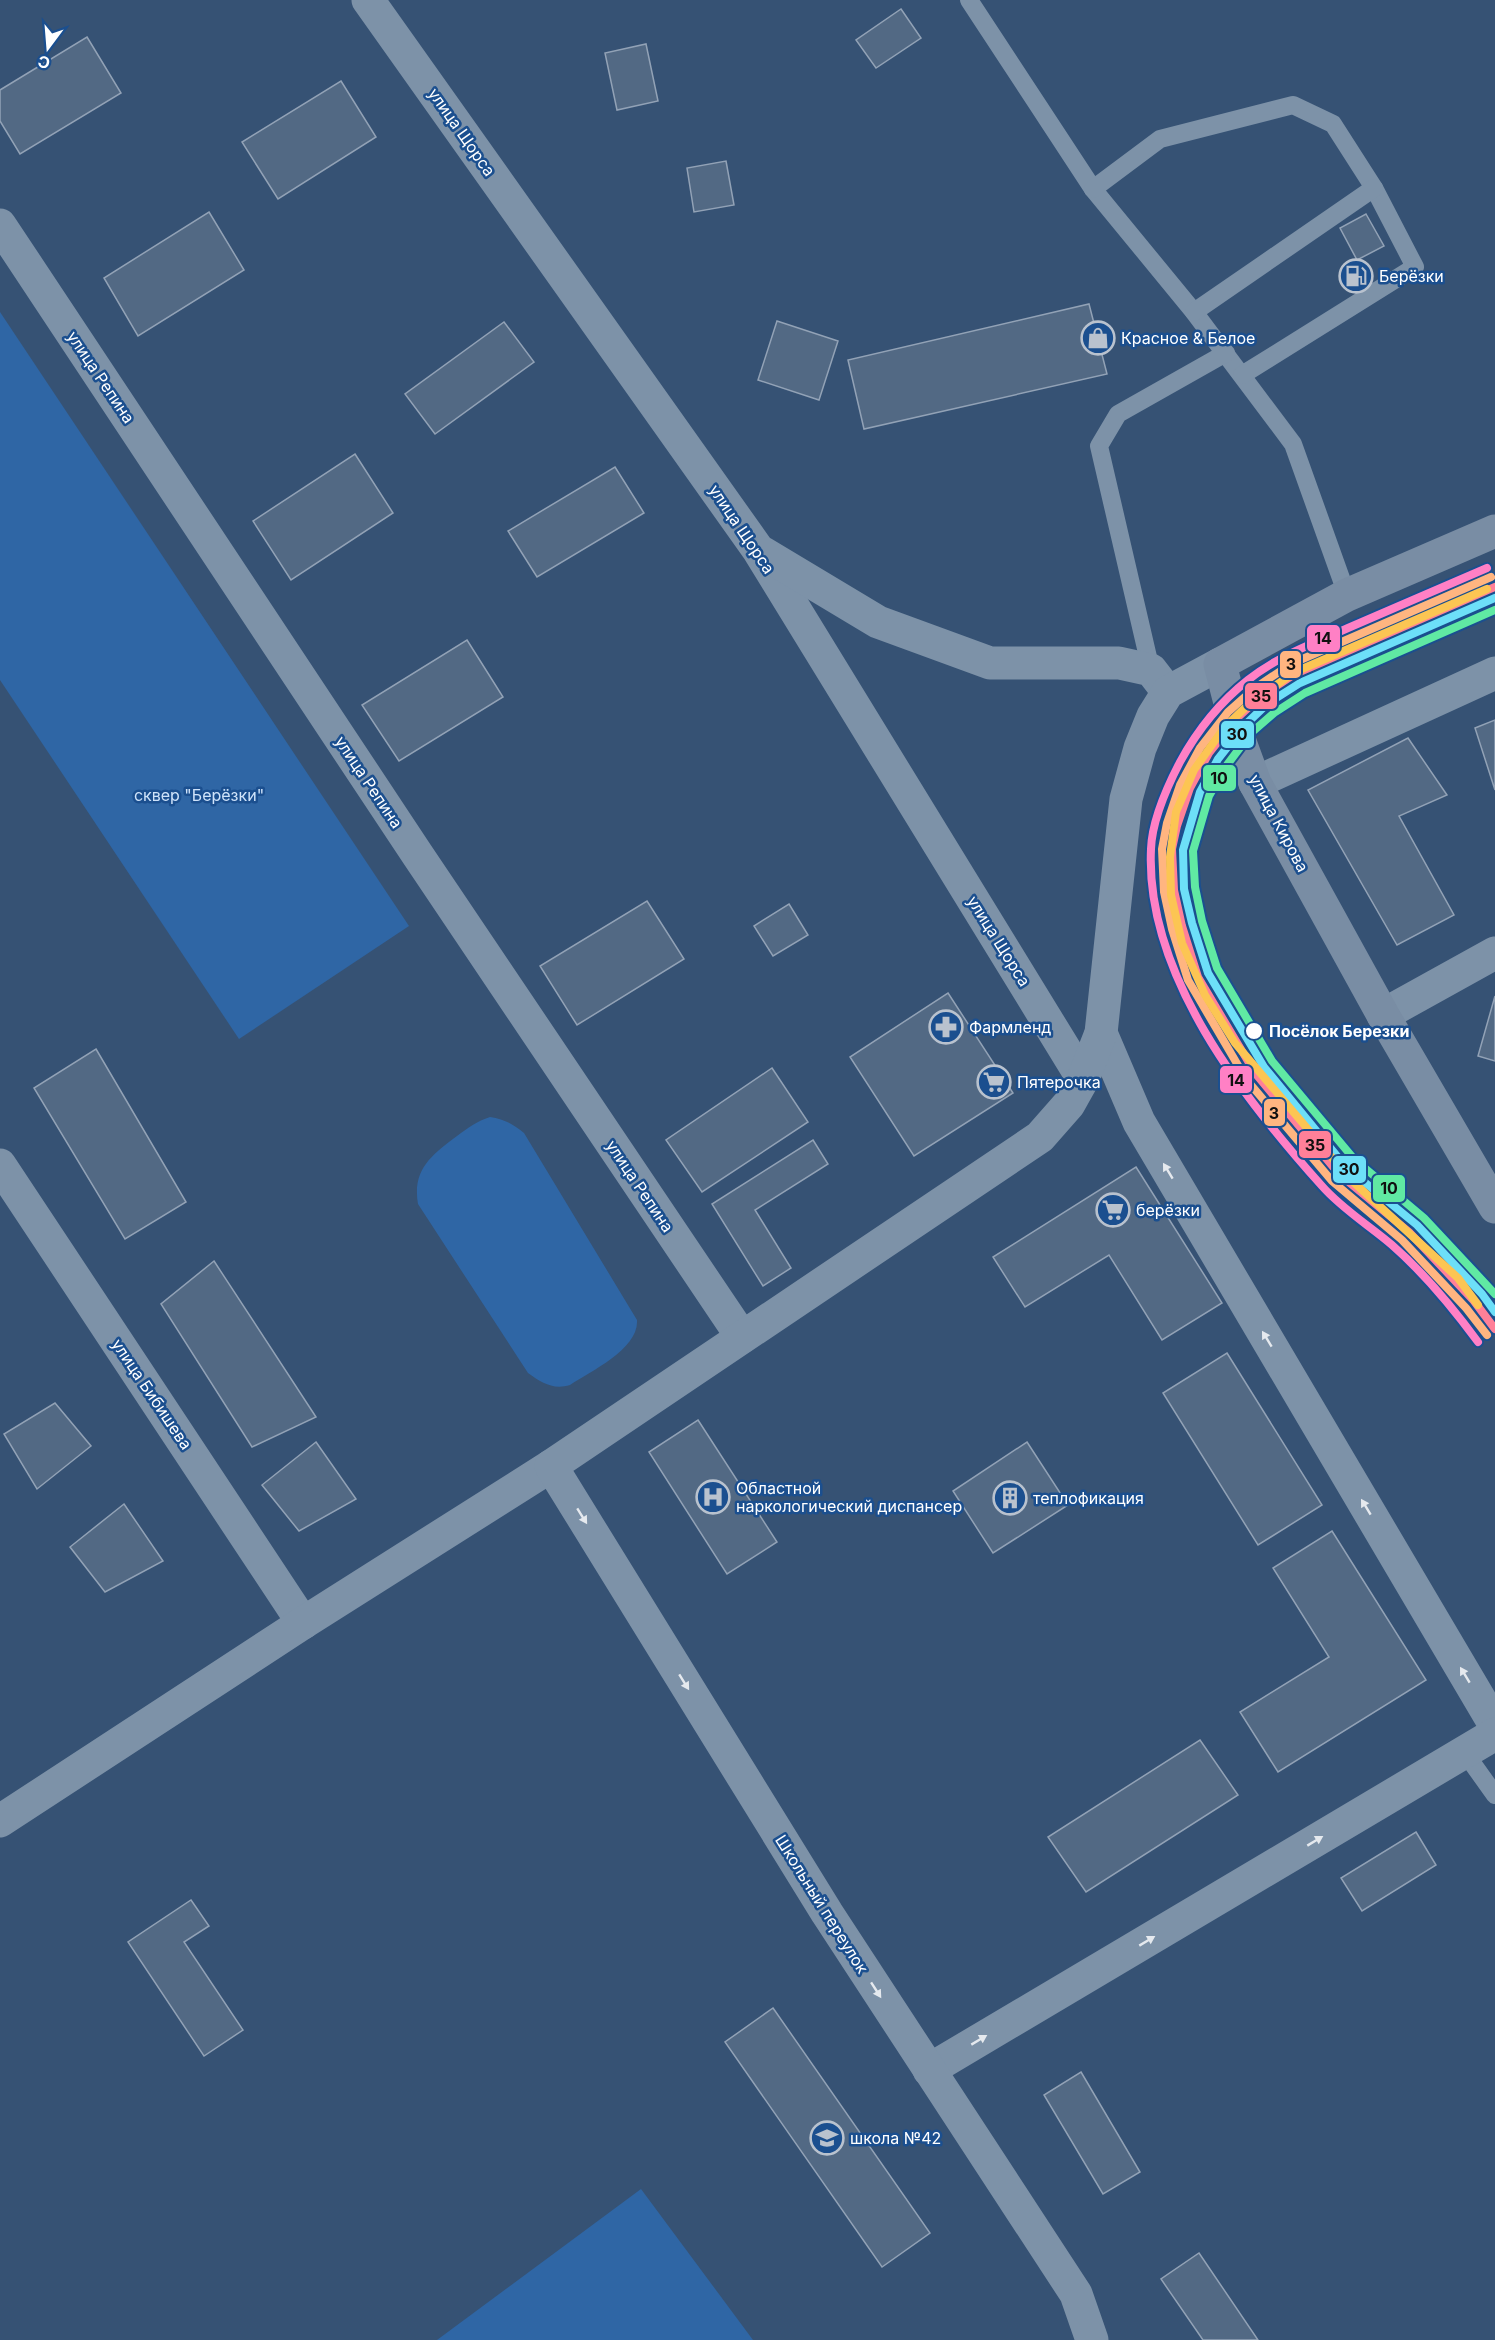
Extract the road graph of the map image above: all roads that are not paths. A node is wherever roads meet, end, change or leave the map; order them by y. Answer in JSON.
{"nodes":[{"id":1,"x":368,"y":0,"type":"edge"},
{"id":2,"x":969,"y":0,"type":"edge"},
{"id":3,"x":1374,"y":188,"type":"junction"},
{"id":4,"x":1093,"y":189,"type":"junction"},
{"id":5,"x":0,"y":225,"type":"edge"},
{"id":6,"x":1194,"y":312,"type":"junction"},
{"id":7,"x":1226,"y":353,"type":"junction"},
{"id":8,"x":1242,"y":375,"type":"junction"},
{"id":9,"x":1495,"y":531,"type":"edge"},
{"id":10,"x":759,"y":551,"type":"junction"},
{"id":11,"x":1347,"y":596,"type":"junction"},
{"id":12,"x":1220,"y":663,"type":"junction"},
{"id":13,"x":1495,"y":673,"type":"edge"},
{"id":14,"x":1160,"y":681,"type":"junction"},
{"id":15,"x":1255,"y":783,"type":"junction"},
{"id":16,"x":1495,"y":953,"type":"edge"},
{"id":17,"x":1383,"y":1015,"type":"junction"},
{"id":18,"x":1101,"y":1033,"type":"junction"},
{"id":19,"x":1083,"y":1079,"type":"junction"},
{"id":20,"x":0,"y":1165,"type":"edge"},
{"id":21,"x":1495,"y":1207,"type":"edge"},
{"id":22,"x":742,"y":1337,"type":"junction"},
{"id":23,"x":551,"y":1466,"type":"junction"},
{"id":24,"x":303,"y":1623,"type":"junction"},
{"id":25,"x":1495,"y":1725,"type":"edge"},
{"id":26,"x":1495,"y":1734,"type":"edge"},
{"id":27,"x":1465,"y":1753,"type":"junction"},
{"id":28,"x":1495,"y":1796,"type":"edge"},
{"id":29,"x":0,"y":1821,"type":"edge"},
{"id":30,"x":929,"y":2070,"type":"junction"},
{"id":31,"x":1092,"y":2340,"type":"edge"}],
"edges":[{"from":1,"to":10,"type":"street","name":"улица Щорса"},
{"from":2,"to":4,"type":"lane"},
{"from":3,"to":4,"type":"lane"},
{"from":3,"to":6,"type":"lane"},
{"from":3,"to":8,"type":"lane"},
{"from":4,"to":6,"type":"lane"},
{"from":5,"to":22,"type":"street","name":"улица Репина"},
{"from":6,"to":7,"type":"lane"},
{"from":7,"to":8,"type":"lane"},
{"from":7,"to":14,"type":"lane"},
{"from":8,"to":11,"type":"lane"},
{"from":9,"to":11,"type":"main road"},
{"from":10,"to":14,"type":"street"},
{"from":10,"to":19,"type":"street","name":"улица Щорса"},
{"from":11,"to":12,"type":"main road"},
{"from":12,"to":14,"type":"street"},
{"from":12,"to":15,"type":"main road","name":"улица Кирова"},
{"from":13,"to":15,"type":"street"},
{"from":14,"to":18,"type":"street"},
{"from":15,"to":17,"type":"main road","name":"улица Кирова"},
{"from":16,"to":17,"type":"street"},
{"from":17,"to":21,"type":"main road","name":"улица Кирова"},
{"from":18,"to":19,"type":"street"},
{"from":25,"to":18,"type":"street","one_way":true},
{"from":19,"to":22,"type":"street"},
{"from":20,"to":24,"type":"street","name":"улица Бибишева"},
{"from":22,"to":23,"type":"street"},
{"from":23,"to":24,"type":"street"},
{"from":23,"to":30,"type":"street","name":"Школьный переулок","one_way":true},
{"from":24,"to":29,"type":"street"},
{"from":26,"to":27,"type":"street"},
{"from":27,"to":28,"type":"lane"},
{"from":30,"to":27,"type":"street","one_way":true},
{"from":30,"to":31,"type":"street","name":"Школьный переулок"}]}
